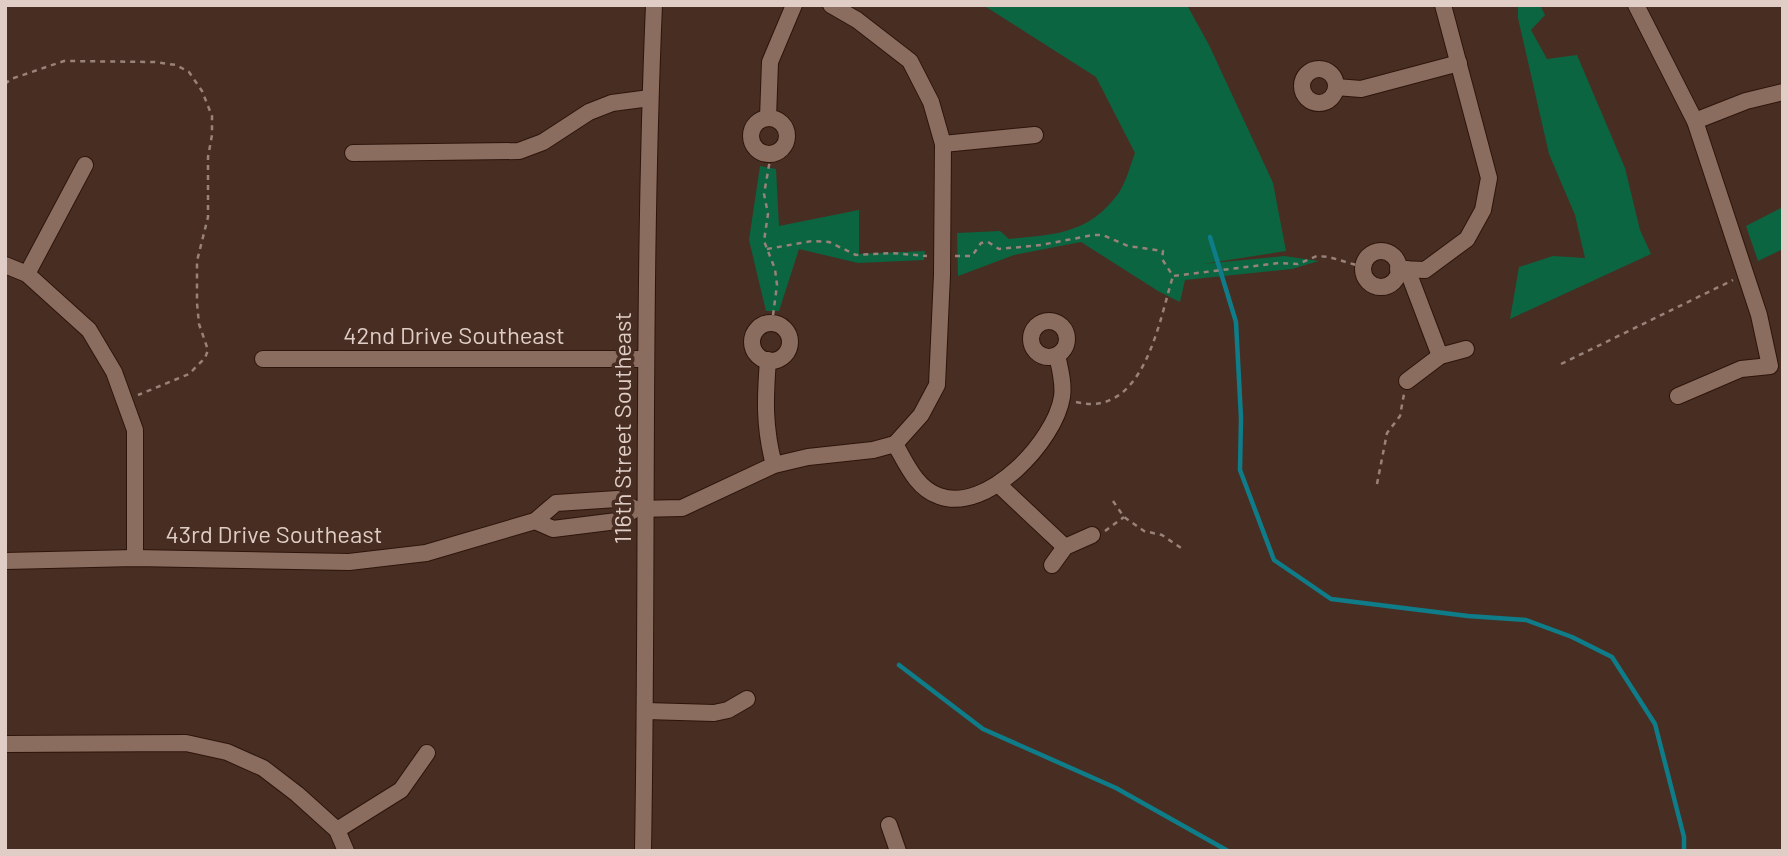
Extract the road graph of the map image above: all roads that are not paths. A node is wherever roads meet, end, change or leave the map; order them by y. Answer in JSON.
{"nodes":[{"id":1,"x":654,"y":5,"type":"edge"},
{"id":2,"x":794,"y":5,"type":"edge"},
{"id":3,"x":831,"y":5,"type":"edge"},
{"id":4,"x":1443,"y":5,"type":"edge"},
{"id":5,"x":1636,"y":5,"type":"edge"},
{"id":6,"x":1459,"y":63,"type":"junction"},
{"id":7,"x":1336,"y":87,"type":"dead end"},
{"id":8,"x":1783,"y":92,"type":"edge"},
{"id":9,"x":650,"y":98,"type":"junction"},
{"id":10,"x":768,"y":118,"type":"junction"},
{"id":11,"x":1695,"y":121,"type":"junction"},
{"id":12,"x":1035,"y":135,"type":"dead end"},
{"id":13,"x":943,"y":144,"type":"junction"},
{"id":14,"x":354,"y":152,"type":"dead end"},
{"id":15,"x":85,"y":165,"type":"dead end"},
{"id":16,"x":5,"y":265,"type":"edge"},
{"id":17,"x":1403,"y":269,"type":"junction"},
{"id":18,"x":27,"y":274,"type":"junction"},
{"id":19,"x":1466,"y":349,"type":"dead end"},
{"id":20,"x":1057,"y":355,"type":"dead end"},
{"id":21,"x":1440,"y":356,"type":"junction"},
{"id":22,"x":263,"y":359,"type":"dead end"},
{"id":23,"x":645,"y":359,"type":"junction"},
{"id":24,"x":768,"y":360,"type":"junction"},
{"id":25,"x":1407,"y":381,"type":"road end"},
{"id":26,"x":1678,"y":396,"type":"dead end"},
{"id":27,"x":895,"y":444,"type":"junction"},
{"id":28,"x":774,"y":465,"type":"junction"},
{"id":29,"x":998,"y":484,"type":"junction"},
{"id":30,"x":640,"y":509,"type":"junction"},
{"id":31,"x":535,"y":520,"type":"junction"},
{"id":32,"x":1092,"y":535,"type":"road end"},
{"id":33,"x":1065,"y":547,"type":"junction"},
{"id":34,"x":135,"y":558,"type":"junction"},
{"id":35,"x":5,"y":562,"type":"edge"},
{"id":36,"x":1052,"y":565,"type":"dead end"},
{"id":37,"x":747,"y":699,"type":"dead end"},
{"id":38,"x":646,"y":711,"type":"junction"},
{"id":39,"x":5,"y":744,"type":"edge"},
{"id":40,"x":428,"y":753,"type":"dead end"},
{"id":41,"x":889,"y":825,"type":"dead end"},
{"id":42,"x":337,"y":830,"type":"junction"},
{"id":43,"x":346,"y":851,"type":"edge"},
{"id":44,"x":643,"y":851,"type":"edge"},
{"id":45,"x":898,"y":851,"type":"edge"}],
"edges":[{"from":1,"to":9,"type":"street","name":"116th Street Southeast"},
{"from":2,"to":10,"type":"street"},
{"from":3,"to":13,"type":"street"},
{"from":4,"to":6,"type":"street"},
{"from":5,"to":11,"type":"street"},
{"from":6,"to":7,"type":"street"},
{"from":6,"to":17,"type":"street"},
{"from":8,"to":11,"type":"street"},
{"from":9,"to":14,"type":"street"},
{"from":9,"to":23,"type":"street","name":"116th Street Southeast"},
{"from":10,"to":10,"type":"street"},
{"from":11,"to":26,"type":"street"},
{"from":12,"to":13,"type":"street"},
{"from":13,"to":27,"type":"street"},
{"from":15,"to":18,"type":"street"},
{"from":16,"to":18,"type":"street"},
{"from":17,"to":17,"type":"street"},
{"from":17,"to":21,"type":"street"},
{"from":18,"to":34,"type":"street"},
{"from":19,"to":21,"type":"street"},
{"from":20,"to":29,"type":"street"},
{"from":21,"to":25,"type":"street"},
{"from":22,"to":23,"type":"street","name":"42nd Drive Southeast"},
{"from":23,"to":30,"type":"street","name":"116th Street Southeast"},
{"from":24,"to":24,"type":"street"},
{"from":24,"to":28,"type":"street"},
{"from":27,"to":28,"type":"street","name":"43rd Drive Southeast"},
{"from":27,"to":29,"type":"street"},
{"from":28,"to":30,"type":"street","name":"43rd Drive Southeast"},
{"from":29,"to":33,"type":"street"},
{"from":30,"to":31,"type":"street","name":"43rd Drive Southeast"},
{"from":30,"to":31,"type":"street","name":"43rd Drive Southeast"},
{"from":30,"to":38,"type":"street","name":"116th Street Southeast"},
{"from":31,"to":34,"type":"street","name":"43rd Drive Southeast"},
{"from":32,"to":33,"type":"street"},
{"from":33,"to":36,"type":"street"},
{"from":34,"to":35,"type":"street","name":"43rd Drive Southeast"},
{"from":37,"to":38,"type":"street"},
{"from":38,"to":44,"type":"street","name":"116th Street Southeast"},
{"from":39,"to":42,"type":"street"},
{"from":40,"to":42,"type":"street"},
{"from":41,"to":45,"type":"street"},
{"from":42,"to":43,"type":"street"}]}
